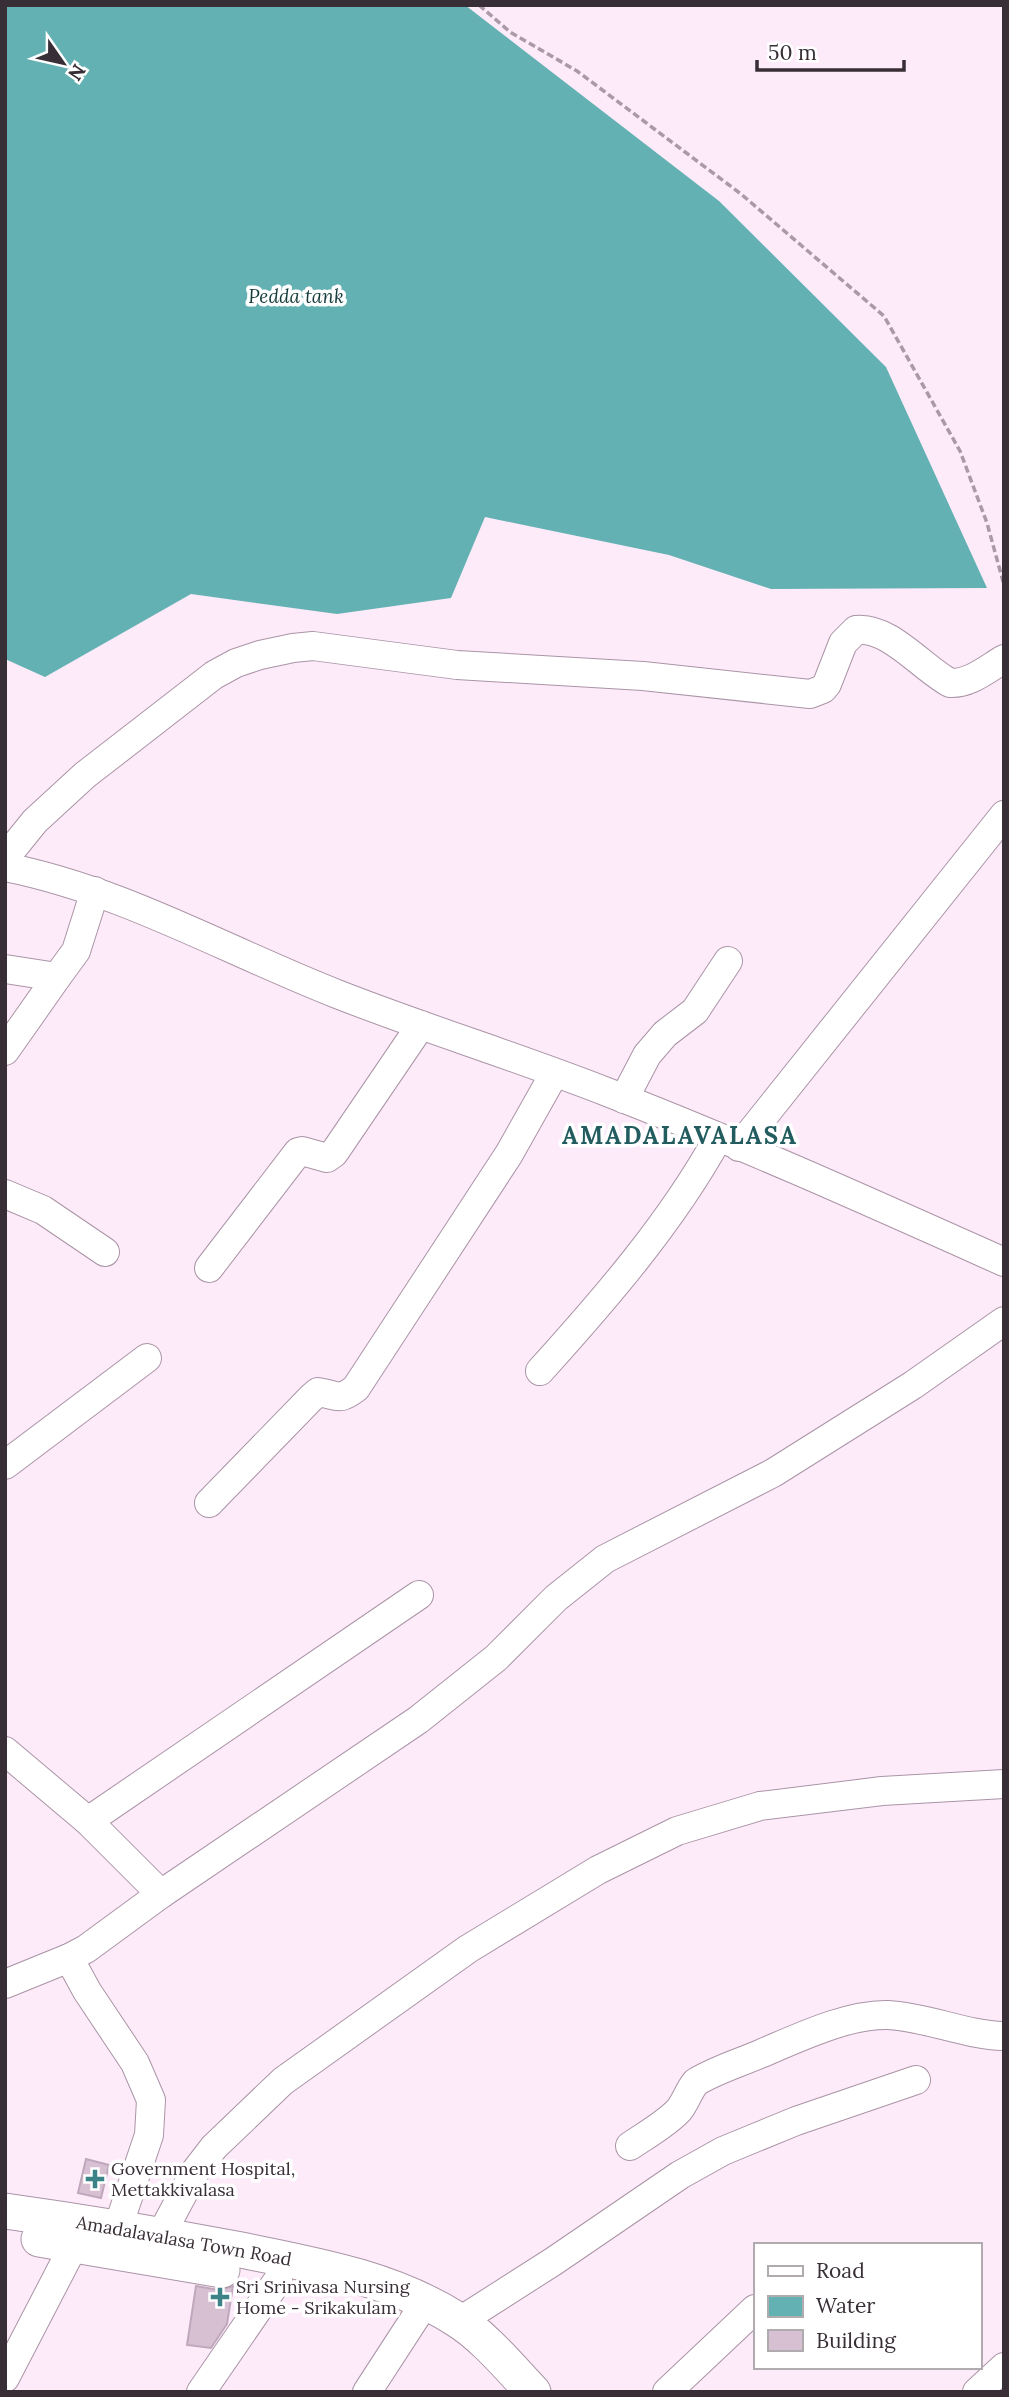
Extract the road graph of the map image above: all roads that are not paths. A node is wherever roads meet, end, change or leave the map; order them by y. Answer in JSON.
{"nodes":[{"id":1,"x":1004,"y":659,"type":"edge"},
{"id":2,"x":1004,"y":815,"type":"edge"},
{"id":3,"x":5,"y":858,"type":"edge"},
{"id":4,"x":5,"y":867,"type":"edge"},
{"id":5,"x":95,"y":891,"type":"junction"},
{"id":6,"x":728,"y":961,"type":"dead end"},
{"id":7,"x":5,"y":969,"type":"edge"},
{"id":8,"x":57,"y":977,"type":"junction"},
{"id":9,"x":421,"y":1025,"type":"junction"},
{"id":10,"x":5,"y":1051,"type":"edge"},
{"id":11,"x":554,"y":1074,"type":"junction"},
{"id":12,"x":624,"y":1099,"type":"junction"},
{"id":13,"x":728,"y":1142,"type":"junction"},
{"id":14,"x":5,"y":1194,"type":"edge"},
{"id":15,"x":105,"y":1252,"type":"dead end"},
{"id":16,"x":1004,"y":1262,"type":"edge"},
{"id":17,"x":209,"y":1268,"type":"dead end"},
{"id":18,"x":1004,"y":1321,"type":"edge"},
{"id":19,"x":147,"y":1358,"type":"dead end"},
{"id":20,"x":540,"y":1371,"type":"dead end"},
{"id":21,"x":5,"y":1465,"type":"edge"},
{"id":22,"x":209,"y":1503,"type":"dead end"},
{"id":23,"x":419,"y":1595,"type":"dead end"},
{"id":24,"x":5,"y":1751,"type":"edge"},
{"id":25,"x":1004,"y":1784,"type":"edge"},
{"id":26,"x":88,"y":1821,"type":"junction"},
{"id":27,"x":161,"y":1894,"type":"junction"},
{"id":28,"x":69,"y":1958,"type":"junction"},
{"id":29,"x":5,"y":1984,"type":"edge"},
{"id":30,"x":1004,"y":2036,"type":"edge"},
{"id":31,"x":916,"y":2080,"type":"dead end"},
{"id":32,"x":630,"y":2147,"type":"dead end"},
{"id":33,"x":5,"y":2211,"type":"edge"},
{"id":34,"x":118,"y":2227,"type":"junction"},
{"id":35,"x":5,"y":2233,"type":"edge"},
{"id":36,"x":161,"y":2235,"type":"junction"},
{"id":37,"x":74,"y":2245,"type":"junction"},
{"id":38,"x":278,"y":2280,"type":"junction"},
{"id":39,"x":754,"y":2310,"type":"edge"},
{"id":40,"x":417,"y":2315,"type":"junction"},
{"id":41,"x":460,"y":2321,"type":"junction"},
{"id":42,"x":1004,"y":2367,"type":"edge"},
{"id":43,"x":5,"y":2378,"type":"edge"},
{"id":44,"x":201,"y":2392,"type":"edge"},
{"id":45,"x":367,"y":2392,"type":"edge"},
{"id":46,"x":514,"y":2392,"type":"edge"},
{"id":47,"x":533,"y":2392,"type":"edge"},
{"id":48,"x":667,"y":2392,"type":"edge"},
{"id":49,"x":977,"y":2392,"type":"edge"}],
"edges":[{"from":1,"to":3,"type":"street"},
{"from":2,"to":13,"type":"street"},
{"from":4,"to":5,"type":"street"},
{"from":5,"to":8,"type":"street"},
{"from":5,"to":9,"type":"street"},
{"from":6,"to":12,"type":"street"},
{"from":7,"to":8,"type":"street"},
{"from":8,"to":10,"type":"street"},
{"from":9,"to":11,"type":"street"},
{"from":9,"to":17,"type":"street"},
{"from":11,"to":12,"type":"street"},
{"from":11,"to":22,"type":"street"},
{"from":12,"to":13,"type":"street"},
{"from":13,"to":16,"type":"street"},
{"from":13,"to":20,"type":"street"},
{"from":14,"to":15,"type":"street"},
{"from":18,"to":27,"type":"street"},
{"from":19,"to":21,"type":"street"},
{"from":23,"to":26,"type":"street"},
{"from":24,"to":26,"type":"street"},
{"from":25,"to":36,"type":"street"},
{"from":26,"to":27,"type":"street"},
{"from":27,"to":28,"type":"street"},
{"from":28,"to":29,"type":"street"},
{"from":28,"to":34,"type":"street"},
{"from":30,"to":32,"type":"street"},
{"from":31,"to":41,"type":"street"},
{"from":33,"to":34,"type":"main road","name":"Amadalavalasa Town Road"},
{"from":34,"to":36,"type":"main road","name":"Amadalavalasa Town Road"},
{"from":35,"to":37,"type":"main road","name":"Amadalavalasa Town Road"},
{"from":36,"to":41,"type":"main road","name":"Amadalavalasa Town Road"},
{"from":37,"to":38,"type":"main road","name":"Amadalavalasa Town Road"},
{"from":37,"to":43,"type":"street"},
{"from":38,"to":40,"type":"main road","name":"Amadalavalasa Town Road"},
{"from":38,"to":44,"type":"street"},
{"from":39,"to":48,"type":"street"},
{"from":40,"to":45,"type":"street"},
{"from":40,"to":46,"type":"main road","name":"Amadalavalasa Town Road"},
{"from":41,"to":47,"type":"main road","name":"Amadalavalasa Town Road"},
{"from":42,"to":49,"type":"street"}]}
